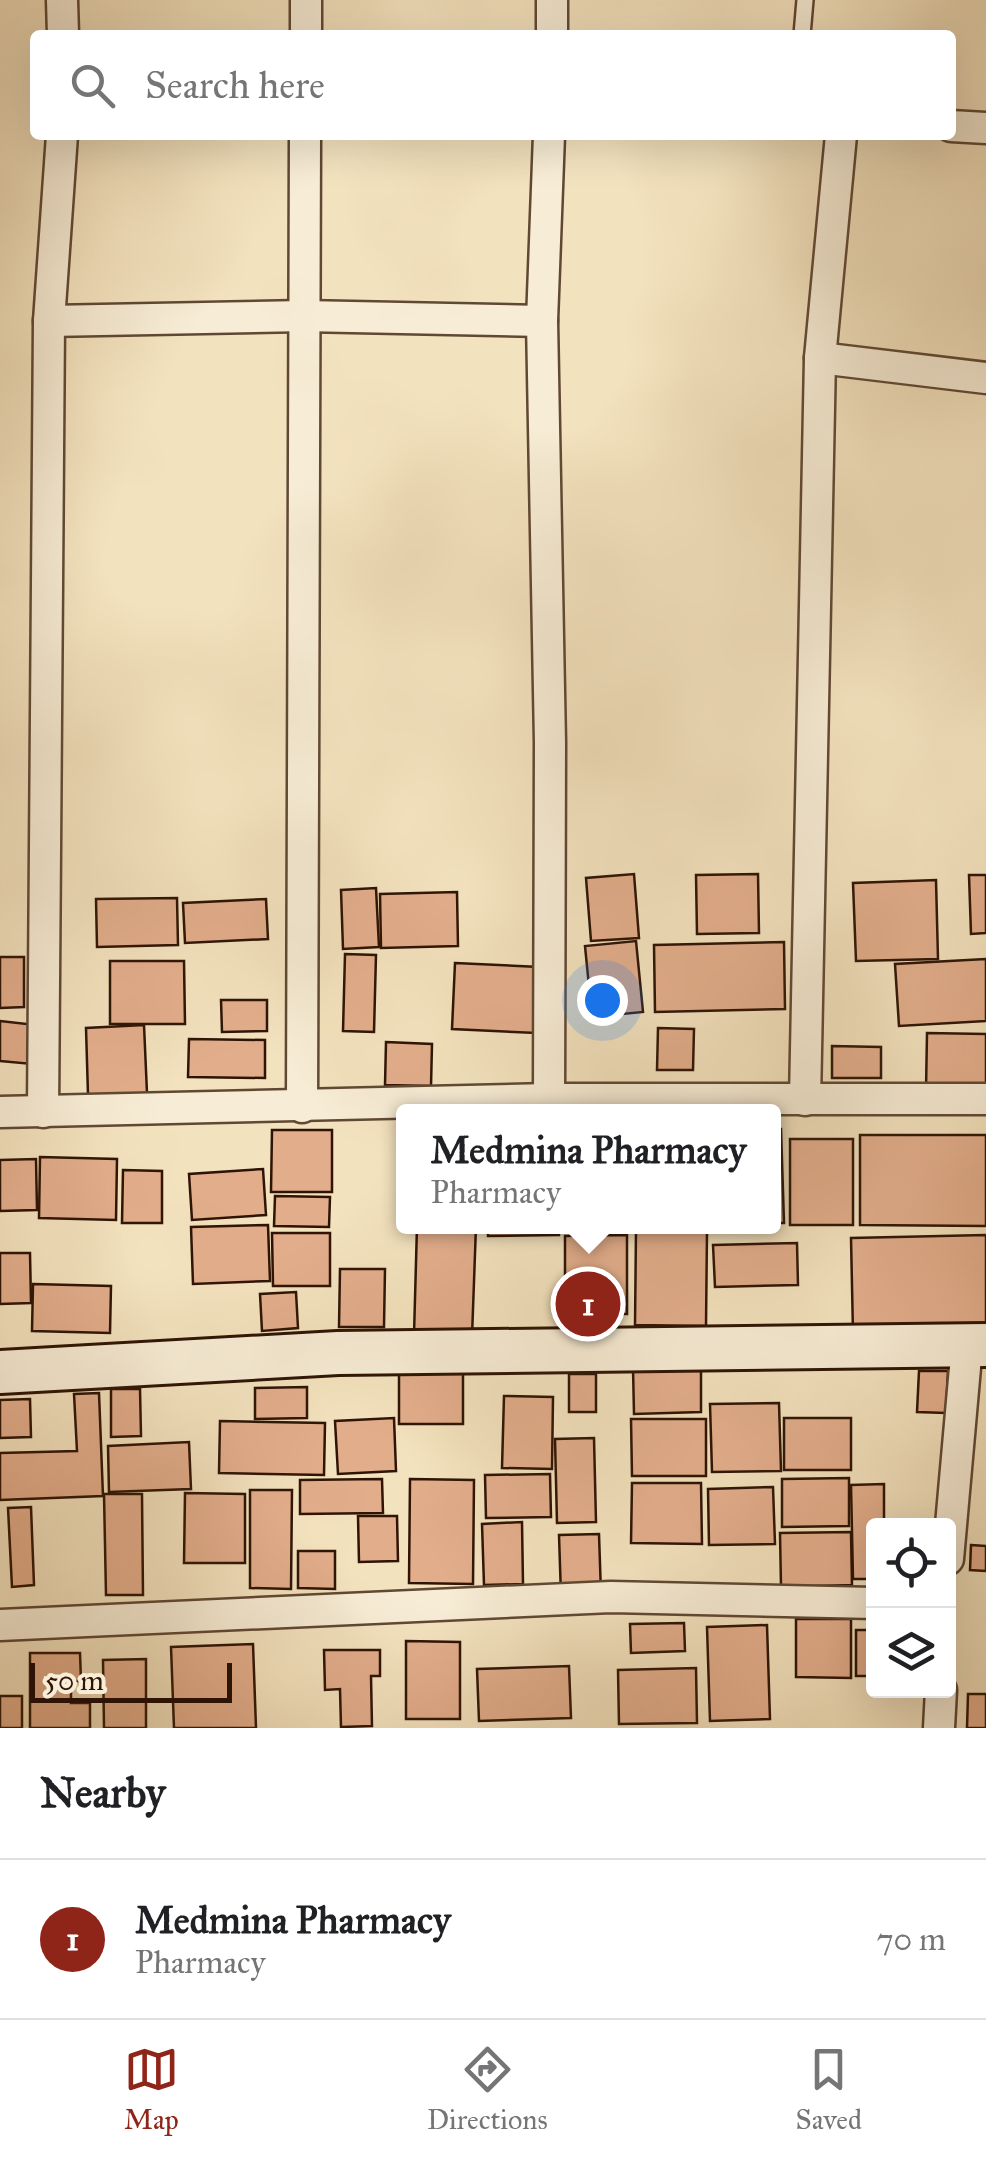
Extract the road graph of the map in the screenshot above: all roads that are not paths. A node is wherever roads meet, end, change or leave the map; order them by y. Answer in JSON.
{"nodes":[{"id":1,"x":62,"y":0,"type":"edge"},
{"id":2,"x":306,"y":0,"type":"edge"},
{"id":3,"x":552,"y":0,"type":"edge"},
{"id":4,"x":805,"y":0,"type":"edge"},
{"id":5,"x":64,"y":30,"type":"edge"},
{"id":6,"x":306,"y":30,"type":"edge"},
{"id":7,"x":552,"y":30,"type":"edge"},
{"id":8,"x":802,"y":30,"type":"edge"},
{"id":9,"x":956,"y":126,"type":"edge"},
{"id":10,"x":986,"y":128,"type":"edge"},
{"id":11,"x":62,"y":140,"type":"edge"},
{"id":12,"x":305,"y":140,"type":"edge"},
{"id":13,"x":549,"y":140,"type":"edge"},
{"id":14,"x":842,"y":140,"type":"edge"},
{"id":15,"x":303,"y":316,"type":"junction"},
{"id":16,"x":49,"y":320,"type":"junction"},
{"id":17,"x":542,"y":322,"type":"junction"},
{"id":18,"x":820,"y":358,"type":"junction"},
{"id":19,"x":986,"y":378,"type":"edge"},
{"id":20,"x":986,"y":1098,"type":"edge"},
{"id":21,"x":549,"y":1099,"type":"junction"},
{"id":22,"x":805,"y":1100,"type":"junction"},
{"id":23,"x":302,"y":1106,"type":"junction"},
{"id":24,"x":0,"y":1112,"type":"edge"},
{"id":25,"x":43,"y":1112,"type":"junction"},
{"id":26,"x":976,"y":1345,"type":"edge"},
{"id":27,"x":0,"y":1372,"type":"edge"},
{"id":28,"x":953,"y":1518,"type":"edge"},
{"id":29,"x":866,"y":1603,"type":"edge"},
{"id":30,"x":0,"y":1625,"type":"edge"},
{"id":31,"x":941,"y":1698,"type":"edge"},
{"id":32,"x":939,"y":1728,"type":"edge"}],
"edges":[{"from":1,"to":5,"type":"street"},
{"from":2,"to":6,"type":"street"},
{"from":3,"to":7,"type":"street"},
{"from":4,"to":8,"type":"lane"},
{"from":9,"to":10,"type":"street"},
{"from":11,"to":16,"type":"street"},
{"from":12,"to":15,"type":"street"},
{"from":13,"to":17,"type":"street"},
{"from":14,"to":18,"type":"street"},
{"from":15,"to":16,"type":"street"},
{"from":15,"to":17,"type":"street"},
{"from":15,"to":23,"type":"street"},
{"from":16,"to":25,"type":"street"},
{"from":17,"to":21,"type":"street"},
{"from":18,"to":19,"type":"street"},
{"from":18,"to":22,"type":"street"},
{"from":20,"to":22,"type":"street"},
{"from":21,"to":22,"type":"street"},
{"from":21,"to":23,"type":"street"},
{"from":23,"to":25,"type":"street"},
{"from":24,"to":25,"type":"street"},
{"from":26,"to":27,"type":"street"},
{"from":26,"to":28,"type":"street"},
{"from":29,"to":30,"type":"street"},
{"from":31,"to":32,"type":"street"}]}
